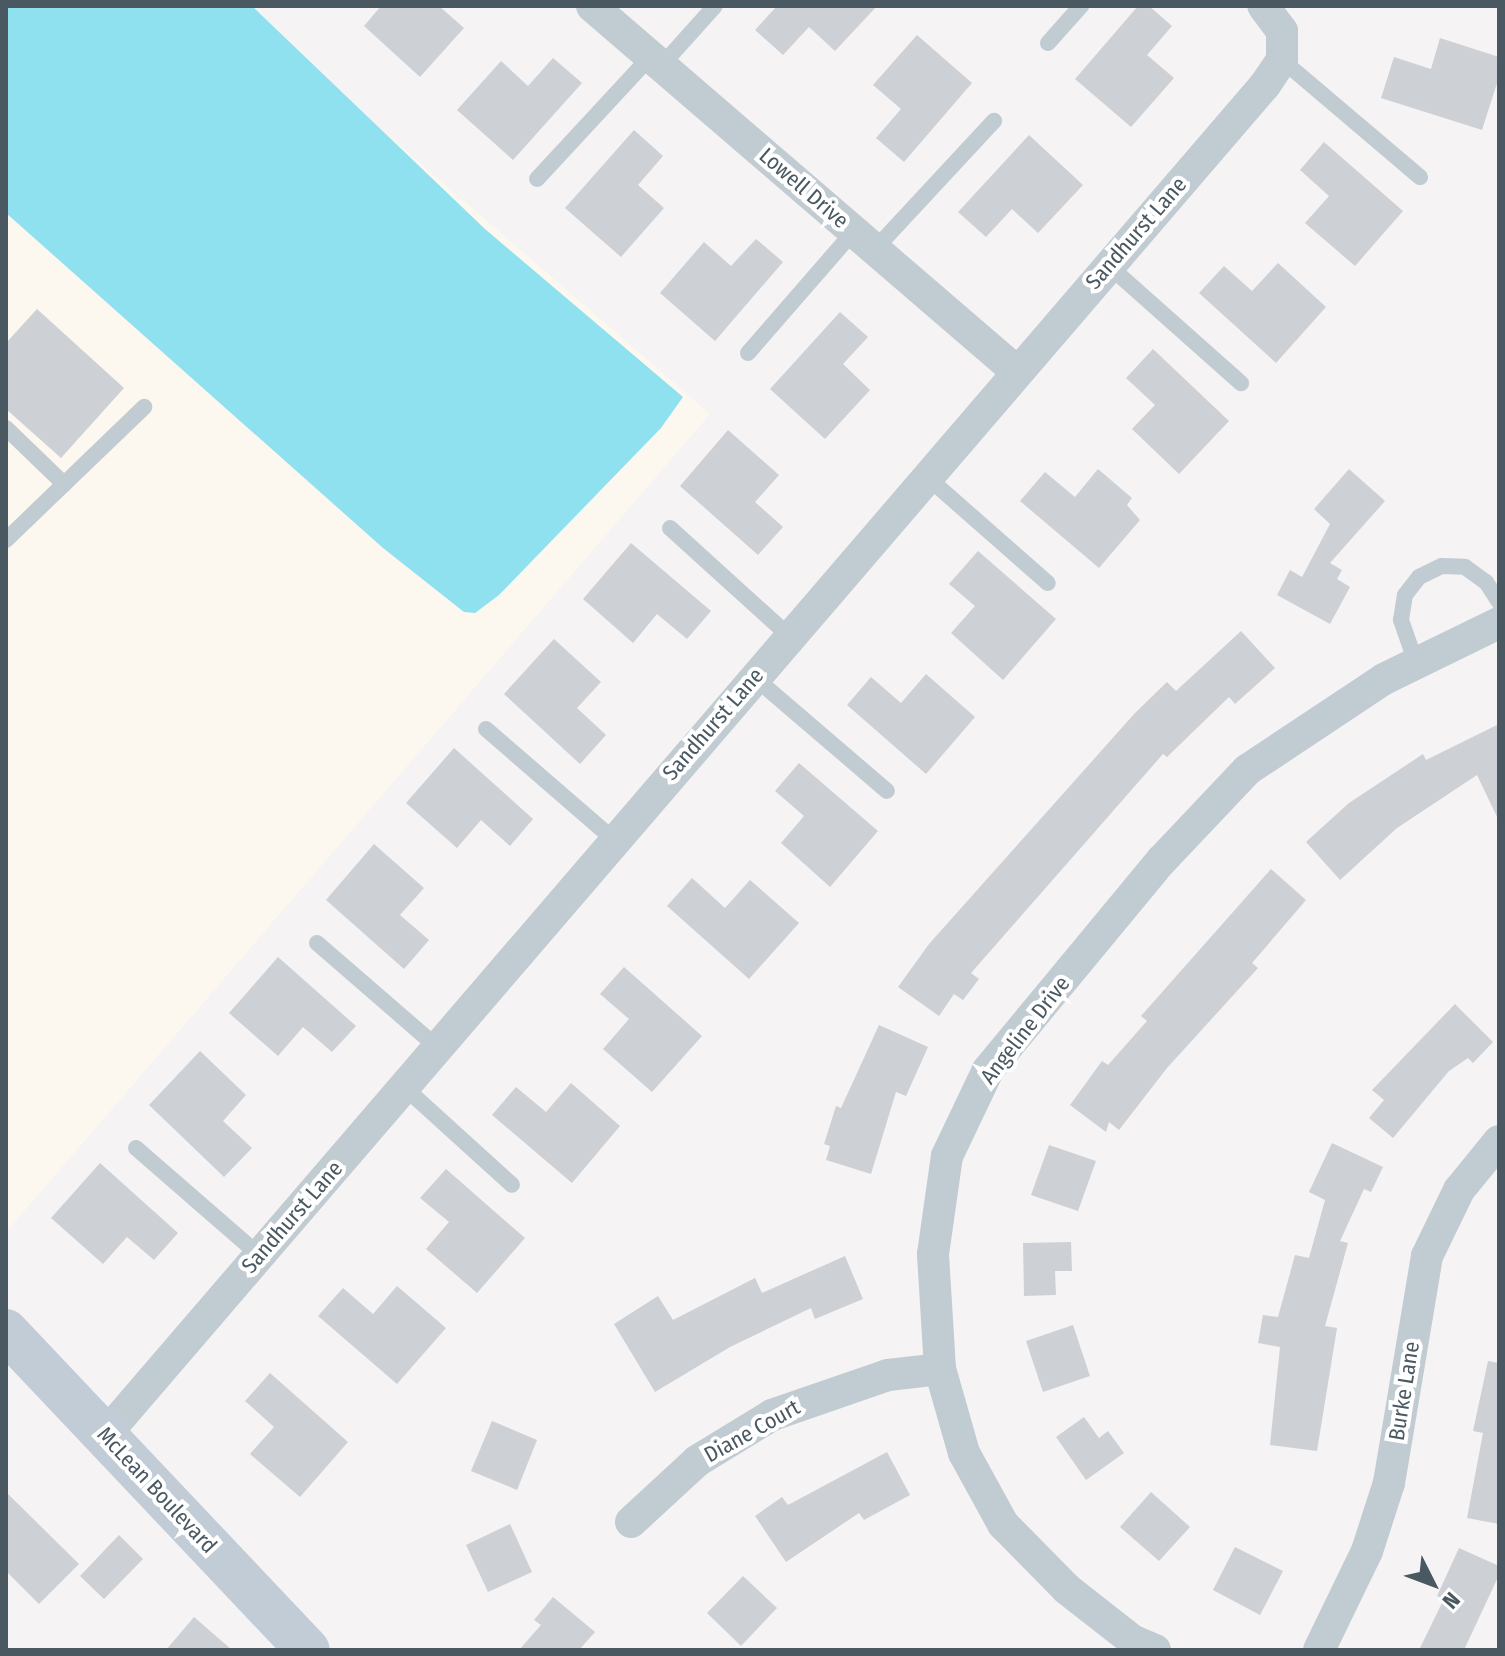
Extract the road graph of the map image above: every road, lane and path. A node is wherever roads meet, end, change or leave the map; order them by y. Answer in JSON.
{"nodes":[{"id":1,"x":592,"y":6,"type":"edge"},
{"id":2,"x":715,"y":6,"type":"edge"},
{"id":3,"x":1081,"y":6,"type":"edge"},
{"id":4,"x":1263,"y":6,"type":"edge"},
{"id":5,"x":1048,"y":43,"type":"dead end"},
{"id":6,"x":1282,"y":60,"type":"junction"},
{"id":7,"x":656,"y":61,"type":"junction"},
{"id":8,"x":994,"y":121,"type":"dead end"},
{"id":9,"x":1420,"y":177,"type":"dead end"},
{"id":10,"x":537,"y":179,"type":"dead end"},
{"id":11,"x":864,"y":240,"type":"junction"},
{"id":12,"x":1108,"y":265,"type":"junction"},
{"id":13,"x":748,"y":353,"type":"dead end"},
{"id":14,"x":1016,"y":371,"type":"junction"},
{"id":15,"x":1241,"y":383,"type":"dead end"},
{"id":16,"x":144,"y":407,"type":"dead end"},
{"id":17,"x":6,"y":428,"type":"edge"},
{"id":18,"x":926,"y":476,"type":"junction"},
{"id":19,"x":64,"y":484,"type":"junction"},
{"id":20,"x":670,"y":528,"type":"dead end"},
{"id":21,"x":6,"y":540,"type":"edge"},
{"id":22,"x":1048,"y":583,"type":"dead end"},
{"id":23,"x":1499,"y":602,"type":"edge"},
{"id":24,"x":1499,"y":623,"type":"edge"},
{"id":25,"x":789,"y":636,"type":"junction"},
{"id":26,"x":1416,"y":663,"type":"junction"},
{"id":27,"x":754,"y":677,"type":"junction"},
{"id":28,"x":486,"y":729,"type":"dead end"},
{"id":29,"x":887,"y":791,"type":"dead end"},
{"id":30,"x":614,"y":840,"type":"junction"},
{"id":31,"x":317,"y":943,"type":"dead end"},
{"id":32,"x":437,"y":1047,"type":"junction"},
{"id":33,"x":403,"y":1086,"type":"junction"},
{"id":34,"x":1499,"y":1141,"type":"edge"},
{"id":35,"x":136,"y":1148,"type":"dead end"},
{"id":36,"x":512,"y":1185,"type":"dead end"},
{"id":37,"x":259,"y":1255,"type":"junction"},
{"id":38,"x":6,"y":1331,"type":"edge"},
{"id":39,"x":940,"y":1369,"type":"junction"},
{"id":40,"x":105,"y":1435,"type":"junction"},
{"id":41,"x":631,"y":1522,"type":"dead end"},
{"id":42,"x":1138,"y":1647,"type":"edge"},
{"id":43,"x":308,"y":1650,"type":"edge"},
{"id":44,"x":1319,"y":1650,"type":"edge"}],
"edges":[{"from":1,"to":7,"type":"street","name":"Lowell Drive"},
{"from":2,"to":7,"type":"lane"},
{"from":3,"to":5,"type":"lane"},
{"from":4,"to":6,"type":"street"},
{"from":6,"to":9,"type":"lane"},
{"from":6,"to":12,"type":"street","name":"Sandhurst Lane"},
{"from":7,"to":10,"type":"lane"},
{"from":7,"to":11,"type":"street","name":"Lowell Drive"},
{"from":8,"to":11,"type":"lane"},
{"from":11,"to":13,"type":"lane"},
{"from":11,"to":14,"type":"street","name":"Lowell Drive"},
{"from":12,"to":14,"type":"street","name":"Sandhurst Lane"},
{"from":12,"to":15,"type":"lane"},
{"from":14,"to":18,"type":"street","name":"Sandhurst Lane"},
{"from":16,"to":19,"type":"lane"},
{"from":17,"to":19,"type":"lane"},
{"from":18,"to":22,"type":"lane"},
{"from":18,"to":25,"type":"street","name":"Sandhurst Lane"},
{"from":19,"to":21,"type":"lane"},
{"from":20,"to":25,"type":"lane"},
{"from":23,"to":26,"type":"lane"},
{"from":24,"to":26,"type":"street","name":"Angeline Drive"},
{"from":25,"to":27,"type":"street","name":"Sandhurst Lane"},
{"from":26,"to":39,"type":"street","name":"Angeline Drive"},
{"from":27,"to":29,"type":"lane"},
{"from":27,"to":30,"type":"street","name":"Sandhurst Lane"},
{"from":28,"to":30,"type":"lane"},
{"from":30,"to":32,"type":"street","name":"Sandhurst Lane"},
{"from":31,"to":32,"type":"lane"},
{"from":32,"to":33,"type":"street","name":"Sandhurst Lane"},
{"from":33,"to":36,"type":"lane"},
{"from":33,"to":37,"type":"street","name":"Sandhurst Lane"},
{"from":34,"to":44,"type":"street","name":"Burke Lane"},
{"from":35,"to":37,"type":"lane"},
{"from":37,"to":40,"type":"street","name":"Sandhurst Lane"},
{"from":38,"to":40,"type":"main road","name":"McLean Boulevard"},
{"from":39,"to":41,"type":"street","name":"Diane Court"},
{"from":39,"to":42,"type":"street","name":"Angeline Drive"},
{"from":40,"to":43,"type":"main road","name":"McLean Boulevard"}]}
